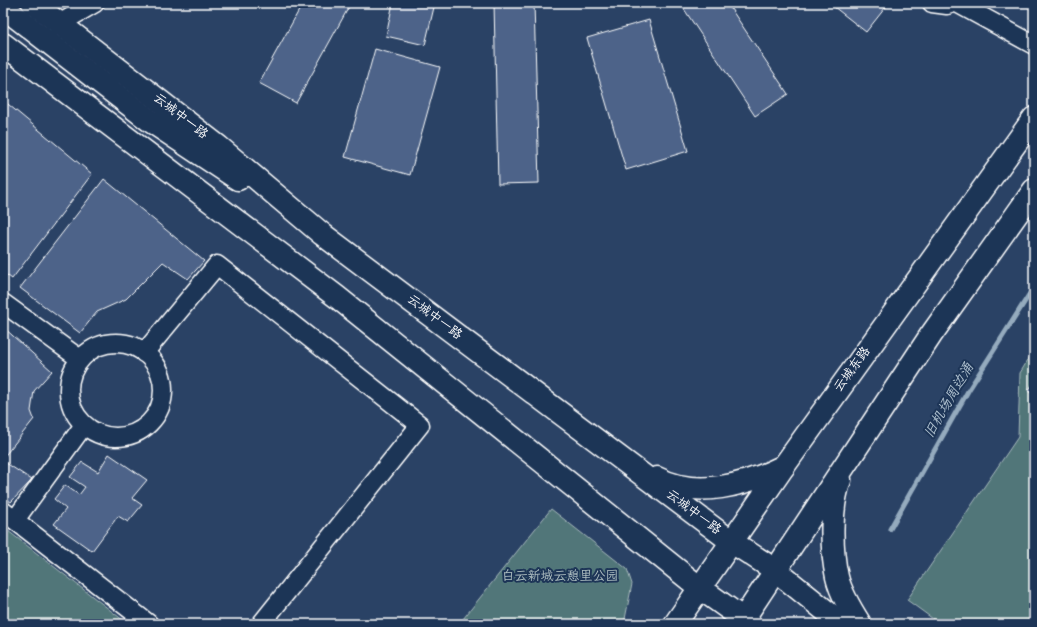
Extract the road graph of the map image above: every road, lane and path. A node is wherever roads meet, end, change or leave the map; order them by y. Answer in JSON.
{"nodes":[{"id":1,"x":33,"y":3,"type":"edge"},
{"id":2,"x":95,"y":3,"type":"edge"},
{"id":3,"x":932,"y":3,"type":"edge"},
{"id":4,"x":956,"y":3,"type":"edge"},
{"id":5,"x":3,"y":7,"type":"edge"},
{"id":6,"x":59,"y":24,"type":"junction"},
{"id":7,"x":3,"y":44,"type":"edge"},
{"id":8,"x":1034,"y":45,"type":"edge"},
{"id":9,"x":1034,"y":118,"type":"edge"},
{"id":10,"x":1034,"y":190,"type":"edge"},
{"id":11,"x":322,"y":234,"type":"junction"},
{"id":12,"x":3,"y":303,"type":"edge"},
{"id":13,"x":144,"y":353,"type":"junction"},
{"id":14,"x":80,"y":360,"type":"junction"},
{"id":15,"x":84,"y":425,"type":"junction"},
{"id":16,"x":624,"y":460,"type":"junction"},
{"id":17,"x":845,"y":464,"type":"junction"},
{"id":18,"x":784,"y":466,"type":"junction"},
{"id":19,"x":9,"y":516,"type":"edge"},
{"id":20,"x":732,"y":542,"type":"junction"},
{"id":21,"x":775,"y":570,"type":"junction"},
{"id":22,"x":700,"y":588,"type":"junction"},
{"id":23,"x":744,"y":622,"type":"edge"},
{"id":24,"x":149,"y":624,"type":"edge"},
{"id":25,"x":261,"y":624,"type":"edge"},
{"id":26,"x":675,"y":624,"type":"edge"},
{"id":27,"x":842,"y":624,"type":"edge"},
{"id":28,"x":860,"y":624,"type":"edge"}],
"edges":[{"from":1,"to":6,"type":"main road","name":"云城中一路"},
{"from":2,"to":6,"type":"street"},
{"from":3,"to":4,"type":"street"},
{"from":4,"to":8,"type":"street"},
{"from":5,"to":11,"type":"main road"},
{"from":6,"to":11,"type":"main road","name":"云城中一路"},
{"from":7,"to":22,"type":"main road"},
{"from":9,"to":18,"type":"main road","name":"云城东路"},
{"from":10,"to":17,"type":"main road"},
{"from":11,"to":16,"type":"main road","name":"云城中一路"},
{"from":12,"to":14,"type":"street"},
{"from":13,"to":14,"type":"street"},
{"from":13,"to":15,"type":"street"},
{"from":13,"to":25,"type":"street"},
{"from":14,"to":15,"type":"street"},
{"from":15,"to":19,"type":"street"},
{"from":16,"to":18,"type":"main road"},
{"from":16,"to":20,"type":"main road","name":"云城中一路"},
{"from":17,"to":21,"type":"main road"},
{"from":17,"to":28,"type":"main road"},
{"from":18,"to":20,"type":"main road","name":"云城东路"},
{"from":19,"to":24,"type":"street"},
{"from":20,"to":21,"type":"main road","name":"云城中一路"},
{"from":20,"to":22,"type":"main road","name":"云城东路"},
{"from":21,"to":23,"type":"main road"},
{"from":21,"to":27,"type":"main road","name":"云城中一路"},
{"from":22,"to":23,"type":"main road"},
{"from":22,"to":26,"type":"main road","name":"云城东路"}]}
